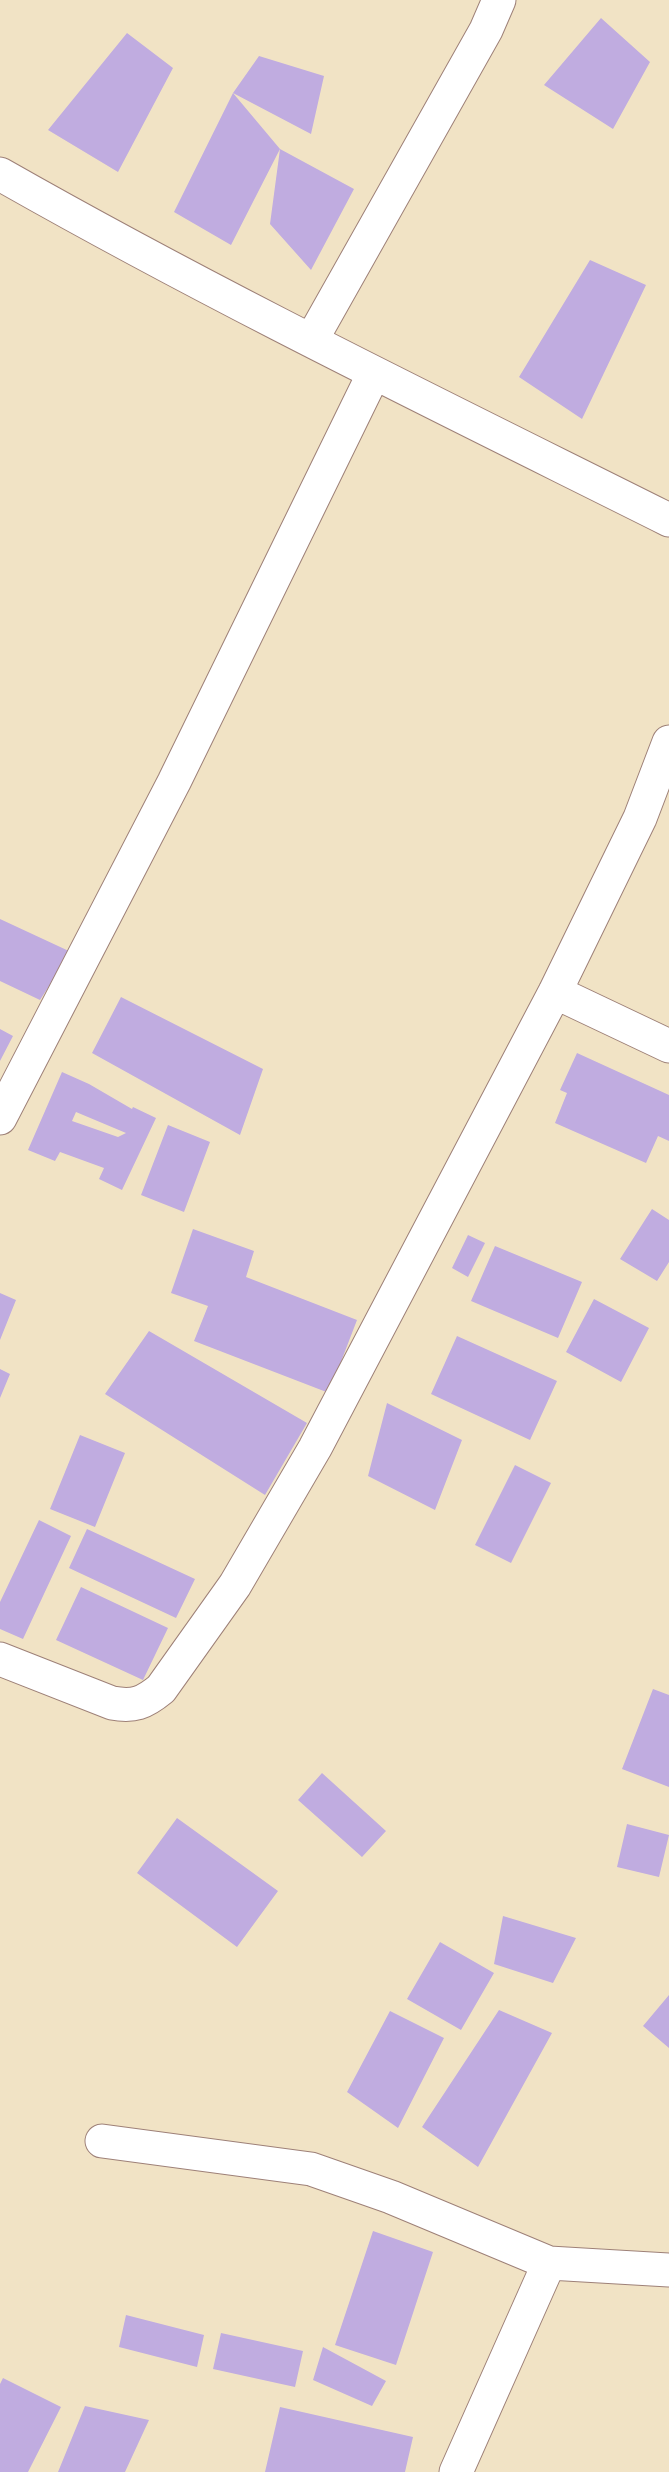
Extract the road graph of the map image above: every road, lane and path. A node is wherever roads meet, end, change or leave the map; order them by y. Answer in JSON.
{"nodes":[{"id":1,"x":499,"y":0,"type":"edge"},
{"id":2,"x":0,"y":174,"type":"edge"},
{"id":3,"x":312,"y":339,"type":"junction"},
{"id":4,"x":374,"y":373,"type":"junction"},
{"id":5,"x":669,"y":520,"type":"edge"},
{"id":6,"x":669,"y":742,"type":"edge"},
{"id":7,"x":555,"y":992,"type":"junction"},
{"id":8,"x":669,"y":1046,"type":"edge"},
{"id":9,"x":0,"y":1118,"type":"edge"},
{"id":10,"x":0,"y":1659,"type":"edge"},
{"id":11,"x":102,"y":2141,"type":"dead end"},
{"id":12,"x":549,"y":2263,"type":"junction"},
{"id":13,"x":669,"y":2270,"type":"edge"},
{"id":14,"x":456,"y":2472,"type":"edge"}],
"edges":[{"from":1,"to":3,"type":"street"},
{"from":2,"to":3,"type":"street"},
{"from":3,"to":4,"type":"street"},
{"from":4,"to":5,"type":"street"},
{"from":4,"to":9,"type":"street"},
{"from":6,"to":7,"type":"street"},
{"from":7,"to":8,"type":"street"},
{"from":7,"to":10,"type":"street"},
{"from":11,"to":12,"type":"street"},
{"from":12,"to":13,"type":"street"},
{"from":12,"to":14,"type":"street"}]}
